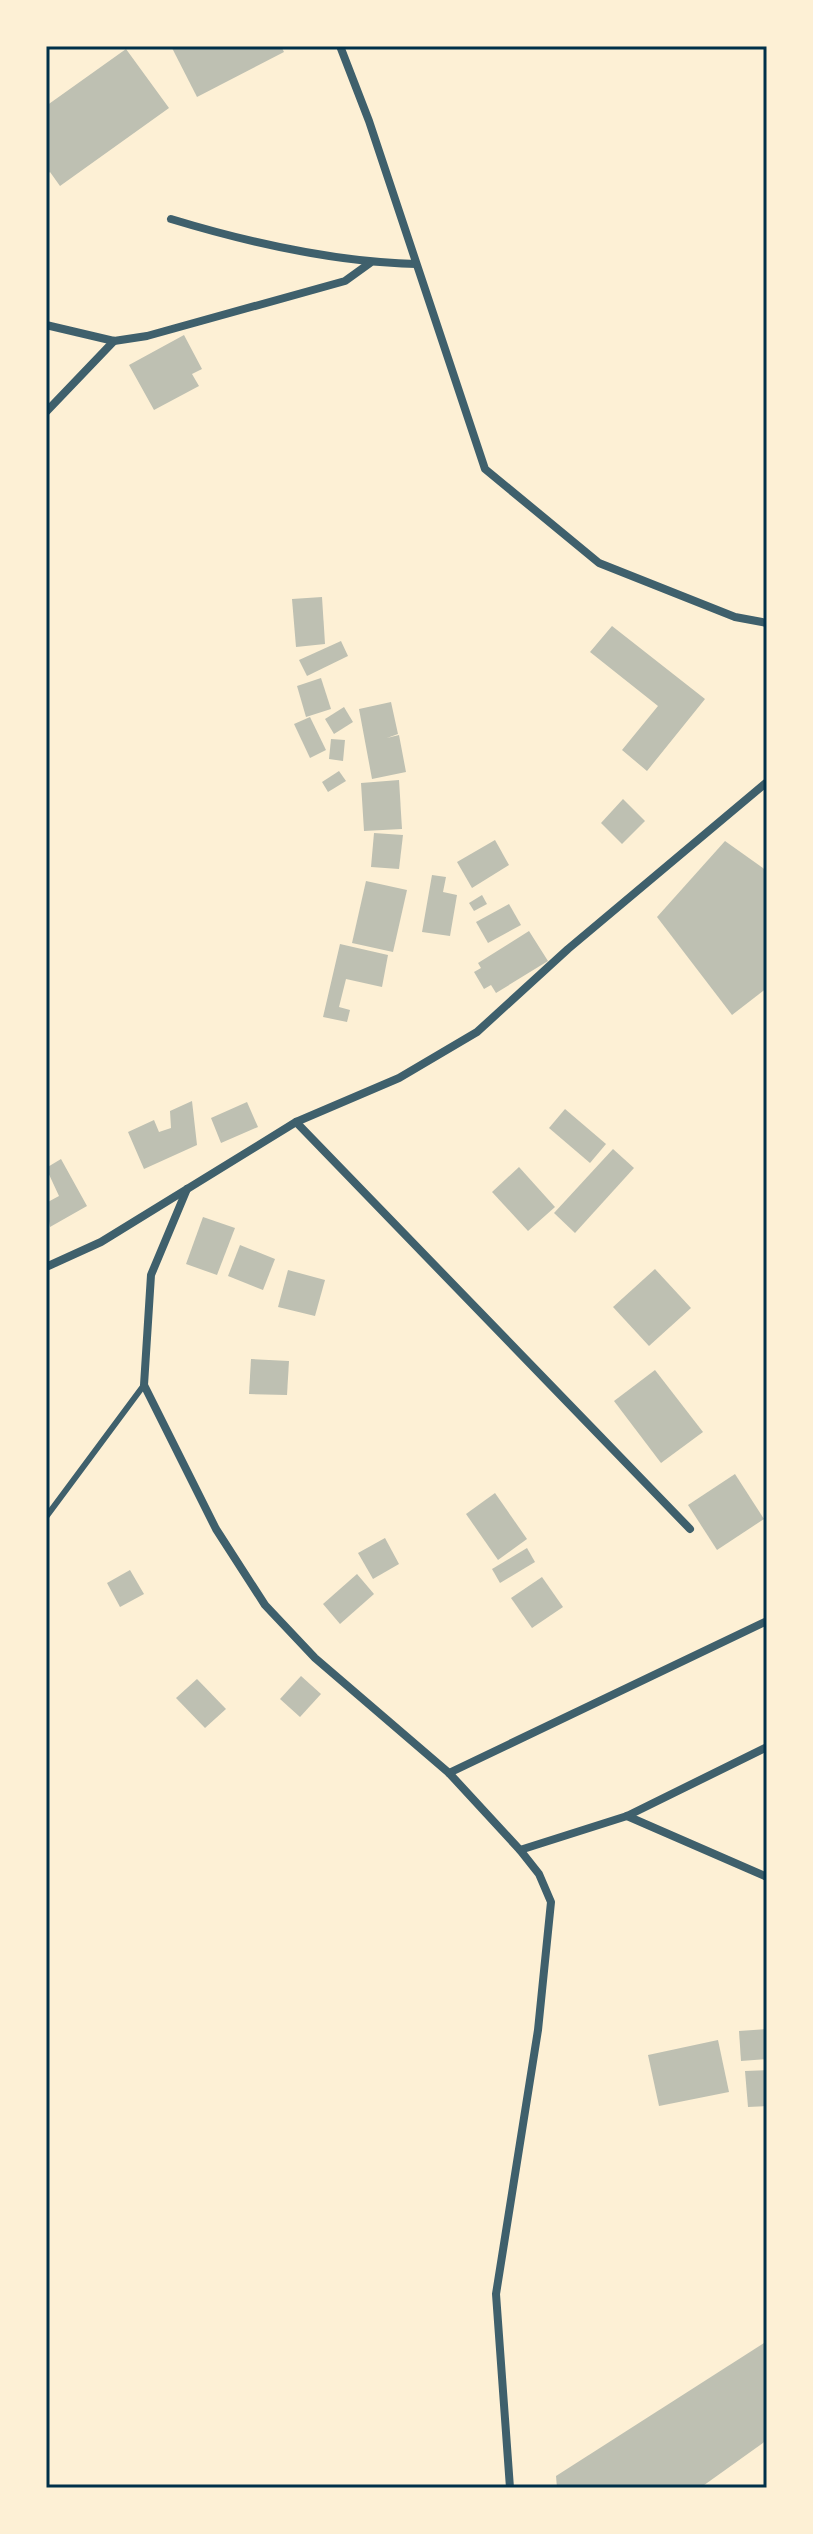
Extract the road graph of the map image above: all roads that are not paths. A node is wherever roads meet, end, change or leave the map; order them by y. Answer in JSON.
{"nodes":[{"id":1,"x":340,"y":46,"type":"edge"},
{"id":2,"x":171,"y":219,"type":"dead end"},
{"id":3,"x":370,"y":263,"type":"junction"},
{"id":4,"x":416,"y":264,"type":"junction"},
{"id":5,"x":46,"y":325,"type":"edge"},
{"id":6,"x":114,"y":341,"type":"junction"},
{"id":7,"x":46,"y":412,"type":"edge"},
{"id":8,"x":767,"y":623,"type":"edge"},
{"id":9,"x":767,"y":782,"type":"edge"},
{"id":10,"x":296,"y":1122,"type":"junction"},
{"id":11,"x":187,"y":1189,"type":"junction"},
{"id":12,"x":46,"y":1267,"type":"edge"},
{"id":13,"x":144,"y":1385,"type":"junction"},
{"id":14,"x":46,"y":1517,"type":"edge"},
{"id":15,"x":690,"y":1529,"type":"dead end"},
{"id":16,"x":767,"y":1621,"type":"edge"},
{"id":17,"x":767,"y":1747,"type":"edge"},
{"id":18,"x":449,"y":1773,"type":"junction"},
{"id":19,"x":627,"y":1816,"type":"junction"},
{"id":20,"x":520,"y":1850,"type":"junction"},
{"id":21,"x":767,"y":1877,"type":"edge"},
{"id":22,"x":510,"y":2488,"type":"edge"}],
"edges":[{"from":1,"to":4,"type":"street"},
{"from":2,"to":3,"type":"street"},
{"from":3,"to":4,"type":"street"},
{"from":3,"to":6,"type":"street"},
{"from":4,"to":8,"type":"street"},
{"from":5,"to":6,"type":"street"},
{"from":6,"to":7,"type":"street"},
{"from":9,"to":10,"type":"street"},
{"from":10,"to":11,"type":"street"},
{"from":10,"to":15,"type":"street"},
{"from":11,"to":12,"type":"street"},
{"from":11,"to":13,"type":"street"},
{"from":13,"to":14,"type":"lane"},
{"from":13,"to":18,"type":"street"},
{"from":16,"to":18,"type":"street"},
{"from":17,"to":19,"type":"street"},
{"from":18,"to":20,"type":"street"},
{"from":19,"to":20,"type":"street"},
{"from":19,"to":21,"type":"street"},
{"from":20,"to":22,"type":"street"}]}
